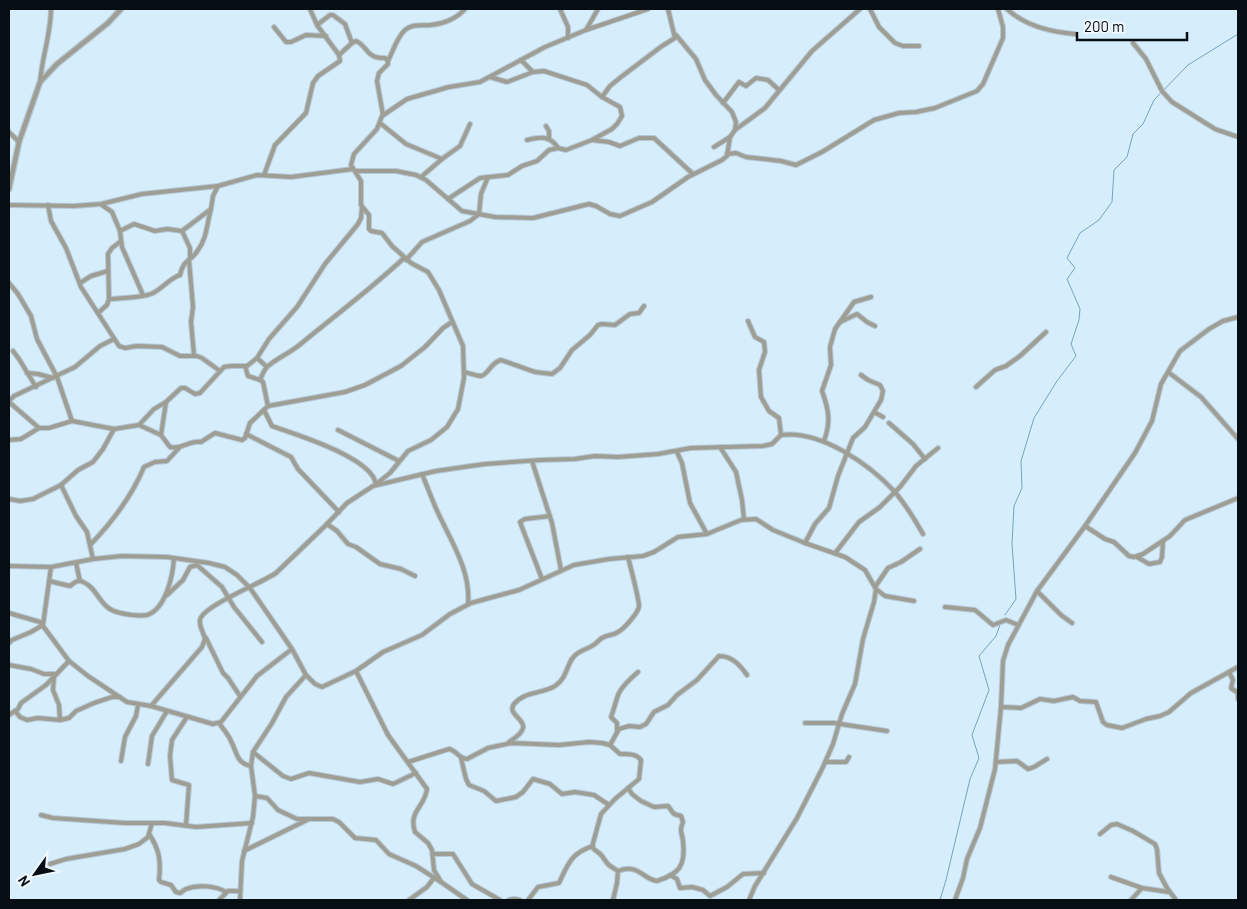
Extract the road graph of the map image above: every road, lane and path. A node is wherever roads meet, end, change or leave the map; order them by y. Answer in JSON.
{"nodes":[{"id":1,"x":51,"y":9,"type":"edge"},
{"id":2,"x":121,"y":9,"type":"edge"},
{"id":3,"x":310,"y":9,"type":"edge"},
{"id":4,"x":466,"y":9,"type":"edge"},
{"id":5,"x":561,"y":9,"type":"edge"},
{"id":6,"x":598,"y":9,"type":"edge"},
{"id":7,"x":648,"y":9,"type":"edge"},
{"id":8,"x":668,"y":9,"type":"edge"},
{"id":9,"x":860,"y":9,"type":"edge"},
{"id":10,"x":870,"y":9,"type":"edge"},
{"id":11,"x":998,"y":9,"type":"edge"},
{"id":12,"x":1007,"y":9,"type":"edge"},
{"id":13,"x":317,"y":25,"type":"junction"},
{"id":14,"x":274,"y":27,"type":"dead end"},
{"id":15,"x":586,"y":30,"type":"junction"},
{"id":16,"x":1075,"y":34,"type":"dead end"},
{"id":17,"x":676,"y":35,"type":"junction"},
{"id":18,"x":326,"y":36,"type":"junction"},
{"id":19,"x":568,"y":38,"type":"junction"},
{"id":20,"x":352,"y":43,"type":"junction"},
{"id":21,"x":1133,"y":43,"type":"dead end"},
{"id":22,"x":919,"y":46,"type":"dead end"},
{"id":23,"x":339,"y":55,"type":"junction"},
{"id":24,"x":520,"y":60,"type":"junction"},
{"id":25,"x":388,"y":61,"type":"junction"},
{"id":26,"x":533,"y":72,"type":"junction"},
{"id":27,"x":490,"y":77,"type":"junction"},
{"id":28,"x":40,"y":82,"type":"junction"},
{"id":29,"x":779,"y":90,"type":"junction"},
{"id":30,"x":602,"y":97,"type":"junction"},
{"id":31,"x":723,"y":103,"type":"junction"},
{"id":32,"x":383,"y":114,"type":"junction"},
{"id":33,"x":380,"y":124,"type":"junction"},
{"id":34,"x":470,"y":124,"type":"dead end"},
{"id":35,"x":546,"y":126,"type":"dead end"},
{"id":36,"x":735,"y":130,"type":"junction"},
{"id":37,"x":9,"y":132,"type":"edge"},
{"id":38,"x":1238,"y":137,"type":"edge"},
{"id":39,"x":548,"y":138,"type":"junction"},
{"id":40,"x":730,"y":138,"type":"junction"},
{"id":41,"x":527,"y":140,"type":"dead end"},
{"id":42,"x":592,"y":140,"type":"junction"},
{"id":43,"x":19,"y":142,"type":"junction"},
{"id":44,"x":714,"y":147,"type":"dead end"},
{"id":45,"x":558,"y":148,"type":"junction"},
{"id":46,"x":727,"y":154,"type":"junction"},
{"id":47,"x":442,"y":159,"type":"junction"},
{"id":48,"x":354,"y":170,"type":"junction"},
{"id":49,"x":694,"y":174,"type":"junction"},
{"id":50,"x":264,"y":175,"type":"junction"},
{"id":51,"x":421,"y":177,"type":"junction"},
{"id":52,"x":488,"y":177,"type":"junction"},
{"id":53,"x":218,"y":186,"type":"junction"},
{"id":54,"x":9,"y":189,"type":"edge"},
{"id":55,"x":448,"y":199,"type":"junction"},
{"id":56,"x":101,"y":204,"type":"junction"},
{"id":57,"x":9,"y":205,"type":"edge"},
{"id":58,"x":48,"y":205,"type":"junction"},
{"id":59,"x":362,"y":206,"type":"junction"},
{"id":60,"x":211,"y":209,"type":"junction"},
{"id":61,"x":479,"y":214,"type":"junction"},
{"id":62,"x":120,"y":231,"type":"junction"},
{"id":63,"x":182,"y":231,"type":"junction"},
{"id":64,"x":121,"y":241,"type":"junction"},
{"id":65,"x":189,"y":259,"type":"junction"},
{"id":66,"x":405,"y":259,"type":"junction"},
{"id":67,"x":108,"y":271,"type":"junction"},
{"id":68,"x":9,"y":283,"type":"edge"},
{"id":69,"x":80,"y":283,"type":"junction"},
{"id":70,"x":143,"y":295,"type":"junction"},
{"id":71,"x":871,"y":297,"type":"dead end"},
{"id":72,"x":109,"y":299,"type":"junction"},
{"id":73,"x":644,"y":306,"type":"dead end"},
{"id":74,"x":98,"y":312,"type":"junction"},
{"id":75,"x":1238,"y":317,"type":"edge"},
{"id":76,"x":748,"y":321,"type":"dead end"},
{"id":77,"x":452,"y":322,"type":"junction"},
{"id":78,"x":838,"y":324,"type":"junction"},
{"id":79,"x":875,"y":326,"type":"dead end"},
{"id":80,"x":1046,"y":332,"type":"dead end"},
{"id":81,"x":114,"y":339,"type":"junction"},
{"id":82,"x":13,"y":351,"type":"dead end"},
{"id":83,"x":194,"y":355,"type":"junction"},
{"id":84,"x":257,"y":358,"type":"junction"},
{"id":85,"x":245,"y":366,"type":"junction"},
{"id":86,"x":267,"y":367,"type":"junction"},
{"id":87,"x":220,"y":371,"type":"junction"},
{"id":88,"x":464,"y":372,"type":"junction"},
{"id":89,"x":1168,"y":372,"type":"junction"},
{"id":90,"x":27,"y":373,"type":"junction"},
{"id":91,"x":862,"y":375,"type":"dead end"},
{"id":92,"x":55,"y":377,"type":"junction"},
{"id":93,"x":260,"y":380,"type":"junction"},
{"id":94,"x":976,"y":386,"type":"dead end"},
{"id":95,"x":36,"y":387,"type":"junction"},
{"id":96,"x":9,"y":393,"type":"edge"},
{"id":97,"x":10,"y":400,"type":"edge"},
{"id":98,"x":166,"y":402,"type":"junction"},
{"id":99,"x":268,"y":406,"type":"junction"},
{"id":100,"x":264,"y":410,"type":"junction"},
{"id":101,"x":874,"y":412,"type":"junction"},
{"id":102,"x":883,"y":417,"type":"dead end"},
{"id":103,"x":72,"y":422,"type":"junction"},
{"id":104,"x":889,"y":423,"type":"dead end"},
{"id":105,"x":138,"y":425,"type":"junction"},
{"id":106,"x":39,"y":428,"type":"junction"},
{"id":107,"x":114,"y":429,"type":"junction"},
{"id":108,"x":338,"y":430,"type":"dead end"},
{"id":109,"x":246,"y":434,"type":"junction"},
{"id":110,"x":161,"y":435,"type":"junction"},
{"id":111,"x":781,"y":436,"type":"junction"},
{"id":112,"x":1238,"y":439,"type":"edge"},
{"id":113,"x":9,"y":440,"type":"edge"},
{"id":114,"x":824,"y":441,"type":"junction"},
{"id":115,"x":181,"y":447,"type":"junction"},
{"id":116,"x":720,"y":447,"type":"junction"},
{"id":117,"x":938,"y":448,"type":"dead end"},
{"id":118,"x":677,"y":452,"type":"junction"},
{"id":119,"x":846,"y":453,"type":"junction"},
{"id":120,"x":925,"y":459,"type":"junction"},
{"id":121,"x":399,"y":461,"type":"junction"},
{"id":122,"x":532,"y":461,"type":"junction"},
{"id":123,"x":422,"y":474,"type":"junction"},
{"id":124,"x":61,"y":485,"type":"junction"},
{"id":125,"x":375,"y":486,"type":"junction"},
{"id":126,"x":895,"y":492,"type":"junction"},
{"id":127,"x":1238,"y":498,"type":"edge"},
{"id":128,"x":9,"y":499,"type":"edge"},
{"id":129,"x":339,"y":512,"type":"junction"},
{"id":130,"x":550,"y":516,"type":"junction"},
{"id":131,"x":744,"y":519,"type":"junction"},
{"id":132,"x":327,"y":524,"type":"junction"},
{"id":133,"x":1085,"y":526,"type":"junction"},
{"id":134,"x":707,"y":534,"type":"junction"},
{"id":135,"x":923,"y":534,"type":"dead end"},
{"id":136,"x":1163,"y":541,"type":"junction"},
{"id":137,"x":805,"y":543,"type":"junction"},
{"id":138,"x":90,"y":544,"type":"junction"},
{"id":139,"x":920,"y":549,"type":"dead end"},
{"id":140,"x":836,"y":552,"type":"junction"},
{"id":141,"x":1137,"y":556,"type":"junction"},
{"id":142,"x":628,"y":557,"type":"junction"},
{"id":143,"x":174,"y":558,"type":"junction"},
{"id":144,"x":93,"y":559,"type":"junction"},
{"id":145,"x":76,"y":563,"type":"junction"},
{"id":146,"x":9,"y":566,"type":"edge"},
{"id":147,"x":51,"y":567,"type":"junction"},
{"id":148,"x":561,"y":570,"type":"junction"},
{"id":149,"x":415,"y":576,"type":"dead end"},
{"id":150,"x":542,"y":579,"type":"junction"},
{"id":151,"x":80,"y":580,"type":"junction"},
{"id":152,"x":49,"y":581,"type":"junction"},
{"id":153,"x":250,"y":588,"type":"junction"},
{"id":154,"x":875,"y":588,"type":"junction"},
{"id":155,"x":1037,"y":592,"type":"junction"},
{"id":156,"x":166,"y":596,"type":"junction"},
{"id":157,"x":228,"y":598,"type":"junction"},
{"id":158,"x":914,"y":601,"type":"dead end"},
{"id":159,"x":468,"y":604,"type":"junction"},
{"id":160,"x":945,"y":607,"type":"dead end"},
{"id":161,"x":9,"y":613,"type":"edge"},
{"id":162,"x":1072,"y":623,"type":"dead end"},
{"id":163,"x":43,"y":625,"type":"junction"},
{"id":164,"x":1018,"y":626,"type":"junction"},
{"id":165,"x":205,"y":637,"type":"junction"},
{"id":166,"x":262,"y":642,"type":"dead end"},
{"id":167,"x":9,"y":643,"type":"edge"},
{"id":168,"x":292,"y":649,"type":"junction"},
{"id":169,"x":69,"y":661,"type":"junction"},
{"id":170,"x":9,"y":665,"type":"edge"},
{"id":171,"x":1238,"y":667,"type":"edge"},
{"id":172,"x":356,"y":671,"type":"junction"},
{"id":173,"x":638,"y":672,"type":"dead end"},
{"id":174,"x":1229,"y":672,"type":"junction"},
{"id":175,"x":55,"y":675,"type":"junction"},
{"id":176,"x":306,"y":675,"type":"junction"},
{"id":177,"x":747,"y":675,"type":"dead end"},
{"id":178,"x":240,"y":696,"type":"junction"},
{"id":179,"x":121,"y":697,"type":"junction"},
{"id":180,"x":1238,"y":699,"type":"edge"},
{"id":181,"x":138,"y":705,"type":"junction"},
{"id":182,"x":151,"y":706,"type":"junction"},
{"id":183,"x":1002,"y":707,"type":"junction"},
{"id":184,"x":15,"y":711,"type":"junction"},
{"id":185,"x":167,"y":711,"type":"junction"},
{"id":186,"x":9,"y":715,"type":"edge"},
{"id":187,"x":187,"y":717,"type":"junction"},
{"id":188,"x":60,"y":720,"type":"junction"},
{"id":189,"x":219,"y":723,"type":"junction"},
{"id":190,"x":805,"y":723,"type":"dead end"},
{"id":191,"x":839,"y":725,"type":"junction"},
{"id":192,"x":617,"y":731,"type":"junction"},
{"id":193,"x":887,"y":731,"type":"dead end"},
{"id":194,"x":507,"y":743,"type":"junction"},
{"id":195,"x":610,"y":745,"type":"junction"},
{"id":196,"x":253,"y":752,"type":"junction"},
{"id":197,"x":849,"y":757,"type":"dead end"},
{"id":198,"x":461,"y":758,"type":"junction"},
{"id":199,"x":1047,"y":759,"type":"dead end"},
{"id":200,"x":121,"y":761,"type":"dead end"},
{"id":201,"x":408,"y":762,"type":"junction"},
{"id":202,"x":826,"y":762,"type":"junction"},
{"id":203,"x":996,"y":762,"type":"junction"},
{"id":204,"x":148,"y":764,"type":"dead end"},
{"id":205,"x":251,"y":766,"type":"junction"},
{"id":206,"x":416,"y":773,"type":"junction"},
{"id":207,"x":628,"y":788,"type":"junction"},
{"id":208,"x":255,"y":796,"type":"junction"},
{"id":209,"x":609,"y":805,"type":"junction"},
{"id":210,"x":41,"y":815,"type":"dead end"},
{"id":211,"x":309,"y":819,"type":"junction"},
{"id":212,"x":152,"y":823,"type":"junction"},
{"id":213,"x":252,"y":823,"type":"junction"},
{"id":214,"x":186,"y":825,"type":"junction"},
{"id":215,"x":149,"y":834,"type":"junction"},
{"id":216,"x":1100,"y":834,"type":"dead end"},
{"id":217,"x":593,"y":846,"type":"junction"},
{"id":218,"x":244,"y":851,"type":"junction"},
{"id":219,"x":434,"y":854,"type":"junction"},
{"id":220,"x":50,"y":864,"type":"dead end"},
{"id":221,"x":618,"y":871,"type":"junction"},
{"id":222,"x":764,"y":873,"type":"junction"},
{"id":223,"x":670,"y":875,"type":"junction"},
{"id":224,"x":1110,"y":877,"type":"dead end"},
{"id":225,"x":434,"y":878,"type":"junction"},
{"id":226,"x":441,"y":882,"type":"junction"},
{"id":227,"x":1142,"y":888,"type":"junction"},
{"id":228,"x":239,"y":891,"type":"junction"},
{"id":229,"x":226,"y":892,"type":"junction"},
{"id":230,"x":1170,"y":892,"type":"junction"},
{"id":231,"x":219,"y":900,"type":"edge"},
{"id":232,"x":240,"y":900,"type":"edge"},
{"id":233,"x":410,"y":900,"type":"edge"},
{"id":234,"x":468,"y":900,"type":"edge"},
{"id":235,"x":500,"y":900,"type":"edge"},
{"id":236,"x":509,"y":900,"type":"edge"},
{"id":237,"x":520,"y":900,"type":"edge"},
{"id":238,"x":528,"y":900,"type":"edge"},
{"id":239,"x":612,"y":900,"type":"edge"},
{"id":240,"x":749,"y":900,"type":"edge"},
{"id":241,"x":955,"y":900,"type":"edge"},
{"id":242,"x":1131,"y":900,"type":"edge"},
{"id":243,"x":1176,"y":900,"type":"edge"}],
"edges":[{"from":1,"to":28,"type":"street"},
{"from":2,"to":28,"type":"street"},
{"from":3,"to":13,"type":"street"},
{"from":4,"to":25,"type":"street"},
{"from":5,"to":19,"type":"street"},
{"from":6,"to":15,"type":"street"},
{"from":7,"to":15,"type":"street"},
{"from":8,"to":17,"type":"street"},
{"from":9,"to":29,"type":"street"},
{"from":10,"to":22,"type":"street"},
{"from":11,"to":46,"type":"street"},
{"from":12,"to":16,"type":"street"},
{"from":13,"to":18,"type":"street"},
{"from":13,"to":20,"type":"street"},
{"from":14,"to":18,"type":"street"},
{"from":15,"to":19,"type":"street"},
{"from":17,"to":30,"type":"street"},
{"from":17,"to":31,"type":"street"},
{"from":18,"to":23,"type":"street"},
{"from":19,"to":24,"type":"street"},
{"from":20,"to":23,"type":"street"},
{"from":20,"to":25,"type":"street"},
{"from":21,"to":38,"type":"street"},
{"from":23,"to":50,"type":"street"},
{"from":24,"to":26,"type":"street"},
{"from":24,"to":27,"type":"street"},
{"from":25,"to":32,"type":"street"},
{"from":26,"to":27,"type":"street"},
{"from":26,"to":30,"type":"street"},
{"from":27,"to":32,"type":"street"},
{"from":28,"to":43,"type":"street"},
{"from":29,"to":31,"type":"street"},
{"from":29,"to":36,"type":"street"},
{"from":30,"to":42,"type":"street"},
{"from":31,"to":36,"type":"street"},
{"from":32,"to":33,"type":"street"},
{"from":33,"to":47,"type":"street"},
{"from":33,"to":48,"type":"street"},
{"from":34,"to":47,"type":"street"},
{"from":35,"to":39,"type":"street"},
{"from":36,"to":40,"type":"street"},
{"from":37,"to":43,"type":"street"},
{"from":39,"to":41,"type":"street"},
{"from":39,"to":45,"type":"street"},
{"from":40,"to":44,"type":"street"},
{"from":40,"to":46,"type":"street"},
{"from":42,"to":45,"type":"street"},
{"from":42,"to":49,"type":"street"},
{"from":43,"to":54,"type":"street"},
{"from":45,"to":52,"type":"street"},
{"from":46,"to":49,"type":"street"},
{"from":47,"to":51,"type":"street"},
{"from":48,"to":50,"type":"street"},
{"from":48,"to":51,"type":"street"},
{"from":48,"to":59,"type":"street"},
{"from":49,"to":61,"type":"street"},
{"from":50,"to":53,"type":"street"},
{"from":51,"to":55,"type":"street"},
{"from":52,"to":55,"type":"street"},
{"from":52,"to":61,"type":"street"},
{"from":53,"to":56,"type":"street"},
{"from":53,"to":60,"type":"street"},
{"from":55,"to":61,"type":"street"},
{"from":56,"to":58,"type":"street"},
{"from":56,"to":62,"type":"street"},
{"from":57,"to":58,"type":"street"},
{"from":58,"to":69,"type":"street"},
{"from":59,"to":66,"type":"street"},
{"from":59,"to":84,"type":"street"},
{"from":60,"to":63,"type":"street"},
{"from":60,"to":65,"type":"street"},
{"from":61,"to":66,"type":"street"},
{"from":62,"to":63,"type":"street"},
{"from":62,"to":64,"type":"street"},
{"from":63,"to":65,"type":"street"},
{"from":64,"to":67,"type":"street"},
{"from":64,"to":70,"type":"street"},
{"from":65,"to":70,"type":"street"},
{"from":65,"to":83,"type":"street"},
{"from":66,"to":77,"type":"street"},
{"from":66,"to":86,"type":"street"},
{"from":67,"to":69,"type":"street"},
{"from":67,"to":72,"type":"street"},
{"from":68,"to":92,"type":"street"},
{"from":69,"to":74,"type":"street"},
{"from":70,"to":72,"type":"street"},
{"from":71,"to":78,"type":"street"},
{"from":72,"to":74,"type":"street"},
{"from":73,"to":88,"type":"street"},
{"from":74,"to":81,"type":"street"},
{"from":75,"to":89,"type":"street"},
{"from":76,"to":111,"type":"street"},
{"from":77,"to":88,"type":"street"},
{"from":77,"to":99,"type":"street"},
{"from":78,"to":79,"type":"street"},
{"from":78,"to":114,"type":"street"},
{"from":80,"to":94,"type":"street"},
{"from":81,"to":83,"type":"street"},
{"from":81,"to":92,"type":"street"},
{"from":82,"to":90,"type":"street"},
{"from":83,"to":87,"type":"street"},
{"from":84,"to":85,"type":"street"},
{"from":84,"to":86,"type":"street"},
{"from":85,"to":87,"type":"street"},
{"from":85,"to":93,"type":"street"},
{"from":86,"to":93,"type":"street"},
{"from":87,"to":98,"type":"street"},
{"from":88,"to":121,"type":"street"},
{"from":89,"to":112,"type":"street"},
{"from":89,"to":133,"type":"street"},
{"from":90,"to":92,"type":"street"},
{"from":90,"to":95,"type":"street"},
{"from":91,"to":101,"type":"street"},
{"from":92,"to":95,"type":"street"},
{"from":92,"to":103,"type":"street"},
{"from":93,"to":99,"type":"street"},
{"from":95,"to":97,"type":"street"},
{"from":96,"to":97,"type":"street"},
{"from":97,"to":106,"type":"street"},
{"from":98,"to":105,"type":"street"},
{"from":98,"to":110,"type":"street"},
{"from":99,"to":100,"type":"street"},
{"from":100,"to":109,"type":"street"},
{"from":100,"to":125,"type":"street"},
{"from":101,"to":102,"type":"street"},
{"from":101,"to":119,"type":"street"},
{"from":103,"to":106,"type":"street"},
{"from":103,"to":107,"type":"street"},
{"from":104,"to":120,"type":"street"},
{"from":105,"to":107,"type":"street"},
{"from":105,"to":110,"type":"street"},
{"from":106,"to":113,"type":"street"},
{"from":107,"to":124,"type":"street"},
{"from":108,"to":121,"type":"street"},
{"from":109,"to":115,"type":"street"},
{"from":109,"to":129,"type":"street"},
{"from":110,"to":115,"type":"street"},
{"from":111,"to":114,"type":"street"},
{"from":111,"to":116,"type":"street"},
{"from":114,"to":119,"type":"street"},
{"from":115,"to":138,"type":"street"},
{"from":116,"to":118,"type":"street"},
{"from":116,"to":131,"type":"street"},
{"from":117,"to":120,"type":"street"},
{"from":118,"to":122,"type":"street"},
{"from":118,"to":134,"type":"street"},
{"from":119,"to":126,"type":"street"},
{"from":119,"to":137,"type":"street"},
{"from":120,"to":126,"type":"street"},
{"from":121,"to":125,"type":"street"},
{"from":122,"to":123,"type":"street"},
{"from":122,"to":130,"type":"street"},
{"from":123,"to":125,"type":"street"},
{"from":123,"to":159,"type":"street"},
{"from":124,"to":128,"type":"street"},
{"from":124,"to":138,"type":"street"},
{"from":125,"to":129,"type":"street"},
{"from":126,"to":135,"type":"street"},
{"from":126,"to":140,"type":"street"},
{"from":127,"to":136,"type":"street"},
{"from":129,"to":132,"type":"street"},
{"from":130,"to":148,"type":"street"},
{"from":130,"to":150,"type":"street"},
{"from":131,"to":134,"type":"street"},
{"from":131,"to":137,"type":"street"},
{"from":132,"to":149,"type":"street"},
{"from":132,"to":153,"type":"street"},
{"from":133,"to":141,"type":"street"},
{"from":133,"to":155,"type":"street"},
{"from":134,"to":142,"type":"street"},
{"from":136,"to":141,"type":"street"},
{"from":136,"to":141,"type":"street"},
{"from":137,"to":140,"type":"street"},
{"from":138,"to":144,"type":"street"},
{"from":139,"to":154,"type":"street"},
{"from":140,"to":154,"type":"street"},
{"from":142,"to":148,"type":"street"},
{"from":142,"to":194,"type":"street"},
{"from":143,"to":144,"type":"street"},
{"from":143,"to":153,"type":"street"},
{"from":143,"to":156,"type":"street"},
{"from":144,"to":145,"type":"street"},
{"from":145,"to":147,"type":"street"},
{"from":145,"to":151,"type":"street"},
{"from":146,"to":147,"type":"street"},
{"from":147,"to":152,"type":"street"},
{"from":148,"to":150,"type":"street"},
{"from":150,"to":159,"type":"street"},
{"from":151,"to":152,"type":"street"},
{"from":151,"to":156,"type":"street"},
{"from":152,"to":163,"type":"street"},
{"from":153,"to":157,"type":"street"},
{"from":153,"to":168,"type":"street"},
{"from":154,"to":158,"type":"street"},
{"from":154,"to":191,"type":"street"},
{"from":155,"to":162,"type":"street"},
{"from":155,"to":164,"type":"street"},
{"from":156,"to":157,"type":"street"},
{"from":157,"to":165,"type":"street"},
{"from":157,"to":166,"type":"street"},
{"from":159,"to":172,"type":"street"},
{"from":160,"to":164,"type":"street"},
{"from":161,"to":163,"type":"street"},
{"from":163,"to":167,"type":"street"},
{"from":163,"to":169,"type":"street"},
{"from":164,"to":183,"type":"street"},
{"from":165,"to":178,"type":"street"},
{"from":165,"to":182,"type":"street"},
{"from":168,"to":176,"type":"street"},
{"from":168,"to":178,"type":"street"},
{"from":169,"to":175,"type":"street"},
{"from":169,"to":179,"type":"street"},
{"from":170,"to":175,"type":"street"},
{"from":171,"to":174,"type":"street"},
{"from":172,"to":176,"type":"street"},
{"from":172,"to":201,"type":"street"},
{"from":173,"to":192,"type":"street"},
{"from":174,"to":180,"type":"street"},
{"from":174,"to":183,"type":"street"},
{"from":175,"to":184,"type":"street"},
{"from":175,"to":188,"type":"street"},
{"from":176,"to":196,"type":"street"},
{"from":177,"to":192,"type":"street"},
{"from":178,"to":189,"type":"street"},
{"from":179,"to":181,"type":"street"},
{"from":179,"to":188,"type":"street"},
{"from":181,"to":182,"type":"street"},
{"from":181,"to":200,"type":"street"},
{"from":182,"to":185,"type":"street"},
{"from":183,"to":203,"type":"street"},
{"from":184,"to":186,"type":"street"},
{"from":184,"to":188,"type":"street"},
{"from":185,"to":187,"type":"street"},
{"from":185,"to":204,"type":"street"},
{"from":187,"to":189,"type":"street"},
{"from":187,"to":214,"type":"street"},
{"from":189,"to":205,"type":"street"},
{"from":190,"to":191,"type":"street"},
{"from":191,"to":193,"type":"street"},
{"from":191,"to":202,"type":"street"},
{"from":192,"to":195,"type":"street"},
{"from":194,"to":195,"type":"street"},
{"from":194,"to":198,"type":"street"},
{"from":195,"to":207,"type":"street"},
{"from":196,"to":205,"type":"street"},
{"from":196,"to":206,"type":"street"},
{"from":197,"to":202,"type":"street"},
{"from":198,"to":201,"type":"street"},
{"from":198,"to":209,"type":"street"},
{"from":199,"to":203,"type":"street"},
{"from":201,"to":206,"type":"street"},
{"from":202,"to":222,"type":"street"},
{"from":203,"to":241,"type":"street"},
{"from":205,"to":208,"type":"street"},
{"from":206,"to":219,"type":"street"},
{"from":207,"to":209,"type":"street"},
{"from":207,"to":223,"type":"street"},
{"from":208,"to":211,"type":"street"},
{"from":208,"to":213,"type":"street"},
{"from":209,"to":217,"type":"street"},
{"from":210,"to":212,"type":"street"},
{"from":211,"to":218,"type":"street"},
{"from":211,"to":225,"type":"street"},
{"from":212,"to":214,"type":"street"},
{"from":212,"to":215,"type":"street"},
{"from":213,"to":214,"type":"street"},
{"from":213,"to":218,"type":"street"},
{"from":215,"to":220,"type":"street"},
{"from":215,"to":229,"type":"street"},
{"from":216,"to":230,"type":"street"},
{"from":217,"to":221,"type":"street"},
{"from":217,"to":238,"type":"street"},
{"from":218,"to":228,"type":"street"},
{"from":219,"to":226,"type":"street"},
{"from":219,"to":235,"type":"street"},
{"from":221,"to":223,"type":"street"},
{"from":221,"to":239,"type":"street"},
{"from":222,"to":223,"type":"street"},
{"from":222,"to":240,"type":"street"},
{"from":224,"to":227,"type":"street"},
{"from":225,"to":226,"type":"street"},
{"from":225,"to":233,"type":"street"},
{"from":226,"to":234,"type":"street"},
{"from":227,"to":230,"type":"street"},
{"from":227,"to":242,"type":"street"},
{"from":228,"to":229,"type":"street"},
{"from":228,"to":232,"type":"street"},
{"from":229,"to":231,"type":"street"},
{"from":230,"to":243,"type":"street"},
{"from":236,"to":237,"type":"street"}]}
